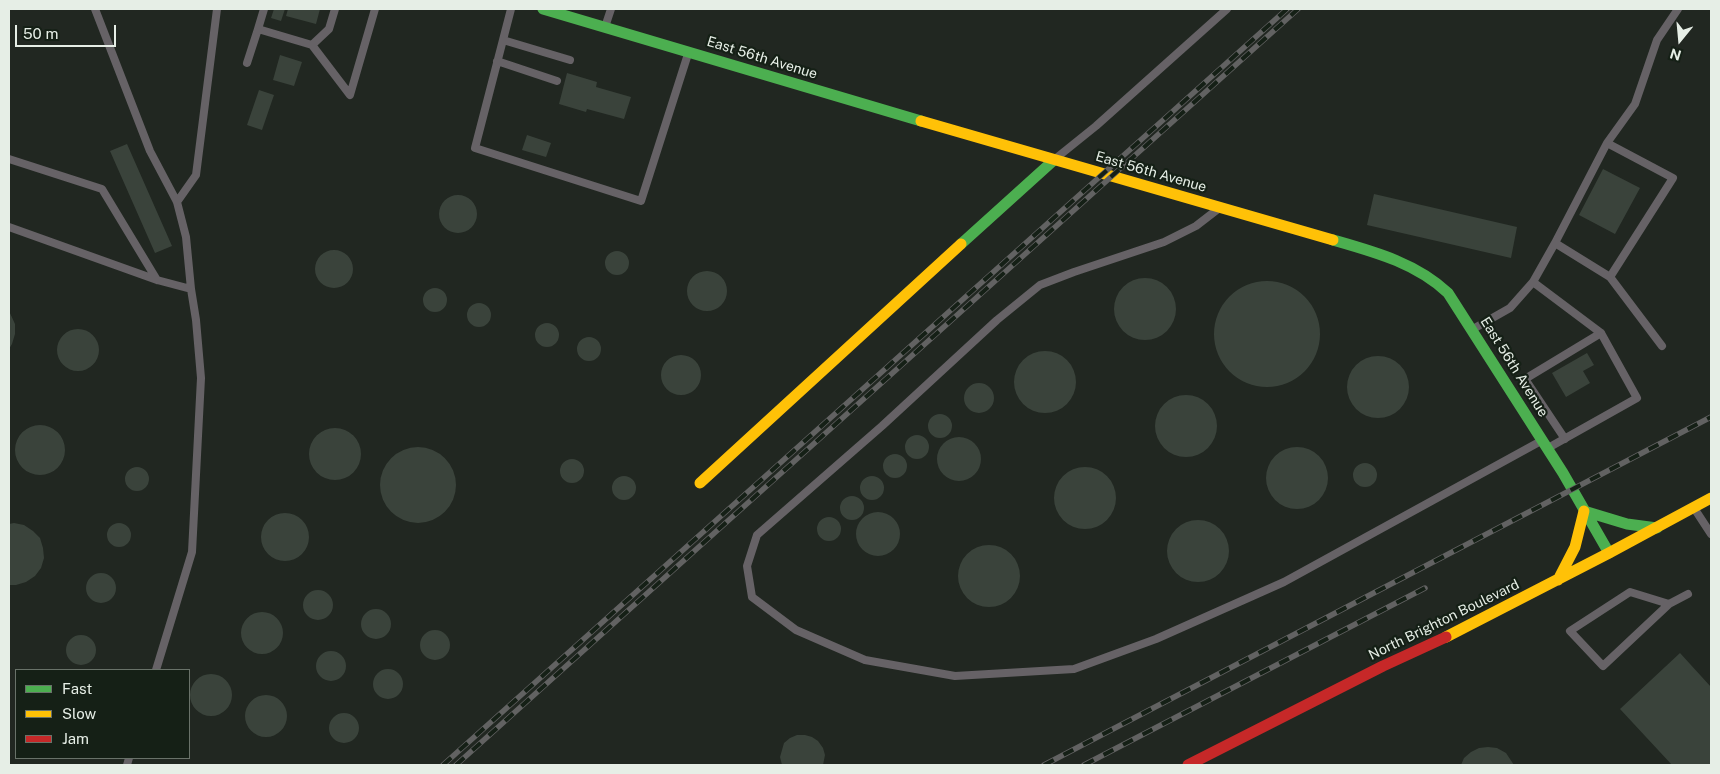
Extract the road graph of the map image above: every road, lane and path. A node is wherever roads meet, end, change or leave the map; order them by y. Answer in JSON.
{"nodes":[{"id":1,"x":96,"y":9,"type":"edge"},
{"id":2,"x":217,"y":9,"type":"edge"},
{"id":3,"x":264,"y":9,"type":"edge"},
{"id":4,"x":335,"y":9,"type":"edge"},
{"id":5,"x":375,"y":9,"type":"edge"},
{"id":6,"x":511,"y":9,"type":"edge"},
{"id":7,"x":546,"y":9,"type":"edge"},
{"id":8,"x":611,"y":9,"type":"edge"},
{"id":9,"x":1227,"y":9,"type":"edge"},
{"id":10,"x":1678,"y":9,"type":"edge"},
{"id":11,"x":605,"y":27,"type":"junction"},
{"id":12,"x":258,"y":29,"type":"junction"},
{"id":13,"x":503,"y":40,"type":"junction"},
{"id":14,"x":312,"y":45,"type":"junction"},
{"id":15,"x":689,"y":52,"type":"junction"},
{"id":16,"x":570,"y":60,"type":"dead end"},
{"id":17,"x":497,"y":61,"type":"junction"},
{"id":18,"x":247,"y":64,"type":"dead end"},
{"id":19,"x":557,"y":81,"type":"dead end"},
{"id":20,"x":1607,"y":143,"type":"junction"},
{"id":21,"x":9,"y":159,"type":"edge"},
{"id":22,"x":1054,"y":160,"type":"junction"},
{"id":23,"x":177,"y":202,"type":"junction"},
{"id":24,"x":1220,"y":208,"type":"junction"},
{"id":25,"x":9,"y":227,"type":"edge"},
{"id":26,"x":1555,"y":243,"type":"junction"},
{"id":27,"x":1610,"y":276,"type":"junction"},
{"id":28,"x":157,"y":280,"type":"junction"},
{"id":29,"x":1533,"y":282,"type":"junction"},
{"id":30,"x":191,"y":289,"type":"junction"},
{"id":31,"x":1472,"y":330,"type":"junction"},
{"id":32,"x":1601,"y":333,"type":"junction"},
{"id":33,"x":1662,"y":346,"type":"dead end"},
{"id":34,"x":1565,"y":439,"type":"junction"},
{"id":35,"x":1545,"y":444,"type":"junction"},
{"id":36,"x":700,"y":483,"type":"dead end"},
{"id":37,"x":1711,"y":498,"type":"edge"},
{"id":38,"x":1694,"y":507,"type":"junction"},
{"id":39,"x":1584,"y":511,"type":"junction"},
{"id":40,"x":1656,"y":528,"type":"junction"},
{"id":41,"x":1711,"y":534,"type":"edge"},
{"id":42,"x":1609,"y":554,"type":"junction"},
{"id":43,"x":1558,"y":580,"type":"junction"},
{"id":44,"x":1688,"y":594,"type":"dead end"},
{"id":45,"x":1669,"y":604,"type":"junction"},
{"id":46,"x":156,"y":669,"type":"edge"},
{"id":47,"x":1188,"y":765,"type":"edge"}],
"edges":[{"from":1,"to":23,"type":"lane"},
{"from":2,"to":23,"type":"lane"},
{"from":3,"to":12,"type":"lane"},
{"from":4,"to":14,"type":"lane"},
{"from":5,"to":14,"type":"lane"},
{"from":6,"to":13,"type":"lane"},
{"from":7,"to":11,"type":"main road","name":"East 56th Avenue"},
{"from":8,"to":11,"type":"lane"},
{"from":9,"to":22,"type":"lane"},
{"from":10,"to":20,"type":"lane"},
{"from":11,"to":15,"type":"main road","name":"East 56th Avenue"},
{"from":12,"to":14,"type":"lane"},
{"from":12,"to":18,"type":"lane"},
{"from":13,"to":16,"type":"lane"},
{"from":13,"to":17,"type":"lane"},
{"from":15,"to":17,"type":"lane"},
{"from":15,"to":22,"type":"main road","name":"East 56th Avenue"},
{"from":17,"to":19,"type":"lane"},
{"from":20,"to":26,"type":"lane"},
{"from":20,"to":27,"type":"lane"},
{"from":21,"to":28,"type":"lane"},
{"from":22,"to":24,"type":"main road","name":"East 56th Avenue"},
{"from":22,"to":36,"type":"main road"},
{"from":23,"to":30,"type":"lane"},
{"from":24,"to":31,"type":"main road","name":"East 56th Avenue"},
{"from":24,"to":35,"type":"lane"},
{"from":25,"to":28,"type":"lane"},
{"from":26,"to":27,"type":"lane"},
{"from":26,"to":29,"type":"lane"},
{"from":27,"to":33,"type":"lane"},
{"from":28,"to":30,"type":"lane"},
{"from":29,"to":31,"type":"lane"},
{"from":29,"to":32,"type":"lane"},
{"from":30,"to":46,"type":"lane"},
{"from":31,"to":35,"type":"main road","name":"East 56th Avenue"},
{"from":32,"to":34,"type":"lane"},
{"from":32,"to":34,"type":"lane"},
{"from":34,"to":35,"type":"lane"},
{"from":35,"to":39,"type":"main road","name":"East 56th Avenue"},
{"from":37,"to":38,"type":"main road","name":"North Brighton Boulevard"},
{"from":38,"to":40,"type":"main road","name":"North Brighton Boulevard"},
{"from":38,"to":41,"type":"lane"},
{"from":39,"to":40,"type":"main road"},
{"from":39,"to":42,"type":"main road","name":"East 56th Avenue"},
{"from":39,"to":43,"type":"main road"},
{"from":40,"to":42,"type":"main road","name":"North Brighton Boulevard"},
{"from":42,"to":43,"type":"main road","name":"North Brighton Boulevard"},
{"from":43,"to":47,"type":"main road","name":"North Brighton Boulevard"},
{"from":44,"to":45,"type":"lane"},
{"from":45,"to":45,"type":"lane"}]}
